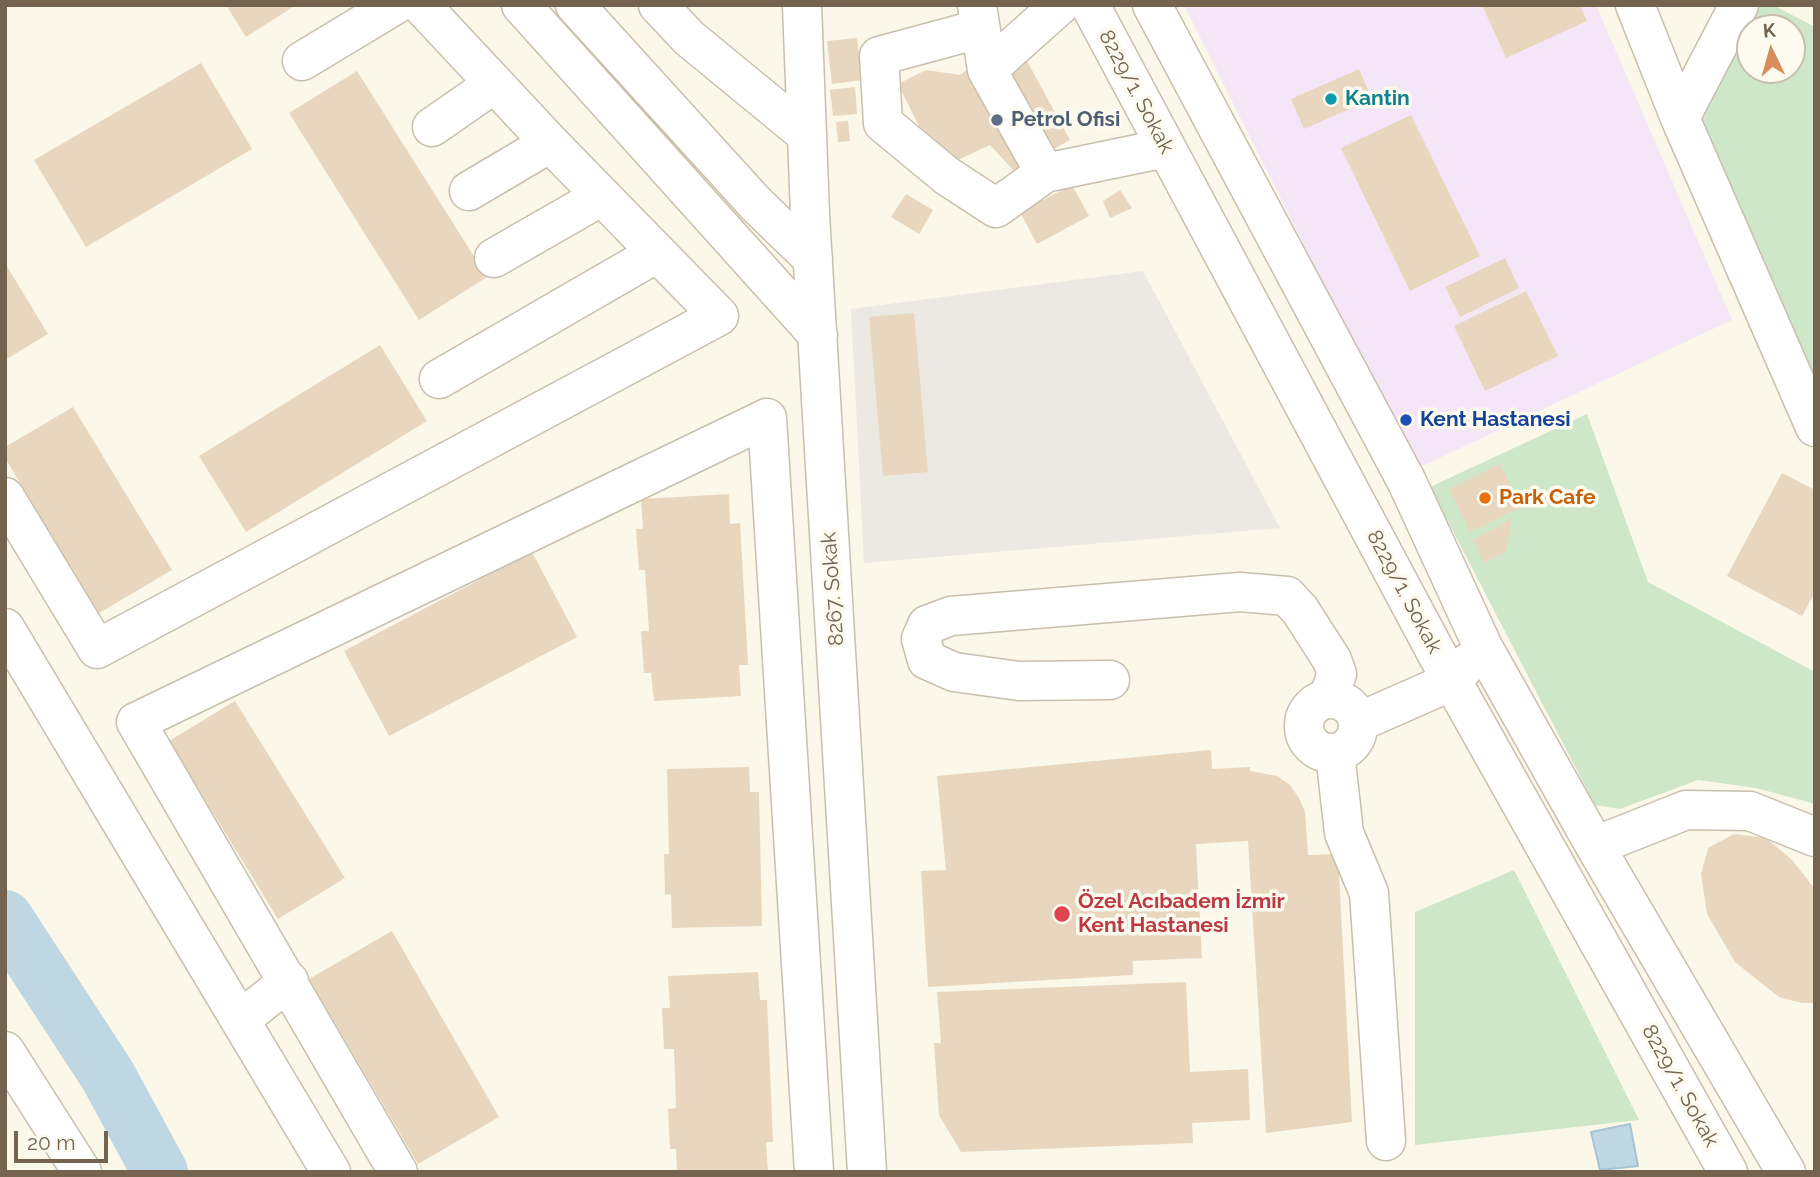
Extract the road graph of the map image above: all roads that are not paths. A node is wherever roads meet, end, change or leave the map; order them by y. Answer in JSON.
{"nodes":[{"id":1,"x":395,"y":5,"type":"edge"},
{"id":2,"x":421,"y":5,"type":"edge"},
{"id":3,"x":521,"y":5,"type":"edge"},
{"id":4,"x":575,"y":5,"type":"edge"},
{"id":5,"x":658,"y":5,"type":"edge"},
{"id":6,"x":802,"y":5,"type":"edge"},
{"id":7,"x":1060,"y":5,"type":"edge"},
{"id":8,"x":1090,"y":5,"type":"edge"},
{"id":9,"x":1152,"y":5,"type":"edge"},
{"id":10,"x":1635,"y":5,"type":"edge"},
{"id":11,"x":1739,"y":5,"type":"edge"},
{"id":12,"x":978,"y":17,"type":"edge"},
{"id":13,"x":302,"y":61,"type":"dead end"},
{"id":14,"x":987,"y":70,"type":"junction"},
{"id":15,"x":494,"y":84,"type":"junction"},
{"id":16,"x":1680,"y":118,"type":"junction"},
{"id":17,"x":432,"y":127,"type":"dead end"},
{"id":18,"x":807,"y":135,"type":"junction"},
{"id":19,"x":550,"y":143,"type":"junction"},
{"id":20,"x":1166,"y":148,"type":"junction"},
{"id":21,"x":1045,"y":173,"type":"junction"},
{"id":22,"x":469,"y":191,"type":"dead end"},
{"id":23,"x":602,"y":196,"type":"junction"},
{"id":24,"x":657,"y":253,"type":"junction"},
{"id":25,"x":494,"y":258,"type":"dead end"},
{"id":26,"x":813,"y":259,"type":"junction"},
{"id":27,"x":818,"y":335,"type":"junction"},
{"id":28,"x":439,"y":379,"type":"dead end"},
{"id":29,"x":1815,"y":427,"type":"edge"},
{"id":30,"x":5,"y":497,"type":"edge"},
{"id":31,"x":5,"y":628,"type":"edge"},
{"id":32,"x":1483,"y":647,"type":"junction"},
{"id":33,"x":1445,"y":668,"type":"junction"},
{"id":34,"x":1111,"y":680,"type":"dead end"},
{"id":35,"x":1345,"y":708,"type":"junction"},
{"id":36,"x":1335,"y":753,"type":"junction"},
{"id":37,"x":1815,"y":837,"type":"edge"},
{"id":38,"x":1595,"y":846,"type":"junction"},
{"id":39,"x":289,"y":981,"type":"junction"},
{"id":40,"x":240,"y":1020,"type":"junction"},
{"id":41,"x":5,"y":1051,"type":"edge"},
{"id":42,"x":1387,"y":1141,"type":"dead end"},
{"id":43,"x":82,"y":1172,"type":"edge"},
{"id":44,"x":331,"y":1172,"type":"edge"},
{"id":45,"x":398,"y":1172,"type":"edge"},
{"id":46,"x":814,"y":1172,"type":"edge"},
{"id":47,"x":867,"y":1172,"type":"edge"},
{"id":48,"x":1728,"y":1172,"type":"edge"},
{"id":49,"x":1786,"y":1172,"type":"edge"}],
"edges":[{"from":1,"to":13,"type":"street"},
{"from":2,"to":15,"type":"street"},
{"from":3,"to":27,"type":"street"},
{"from":4,"to":26,"type":"street"},
{"from":5,"to":18,"type":"street"},
{"from":6,"to":18,"type":"street","name":"8267. Sokak"},
{"from":7,"to":14,"type":"street"},
{"from":8,"to":20,"type":"street","name":"8229/1. Sokak"},
{"from":9,"to":32,"type":"street"},
{"from":10,"to":16,"type":"street"},
{"from":11,"to":16,"type":"street"},
{"from":12,"to":14,"type":"street"},
{"from":12,"to":21,"type":"street"},
{"from":14,"to":21,"type":"street"},
{"from":15,"to":17,"type":"street"},
{"from":15,"to":19,"type":"street"},
{"from":16,"to":29,"type":"street"},
{"from":18,"to":26,"type":"street","name":"8267. Sokak"},
{"from":19,"to":22,"type":"street"},
{"from":19,"to":23,"type":"street"},
{"from":20,"to":21,"type":"street"},
{"from":20,"to":33,"type":"street","name":"8229/1. Sokak"},
{"from":23,"to":24,"type":"street"},
{"from":23,"to":25,"type":"street"},
{"from":24,"to":28,"type":"street"},
{"from":24,"to":30,"type":"street"},
{"from":26,"to":27,"type":"street","name":"8267. Sokak"},
{"from":27,"to":47,"type":"street","name":"8267. Sokak"},
{"from":31,"to":40,"type":"street"},
{"from":32,"to":33,"type":"street"},
{"from":32,"to":38,"type":"street"},
{"from":33,"to":35,"type":"street"},
{"from":33,"to":48,"type":"street","name":"8229/1. Sokak"},
{"from":34,"to":35,"type":"street"},
{"from":35,"to":36,"type":"street"},
{"from":35,"to":36,"type":"street"},
{"from":36,"to":42,"type":"street"},
{"from":37,"to":38,"type":"street"},
{"from":38,"to":49,"type":"street"},
{"from":39,"to":40,"type":"street"},
{"from":39,"to":45,"type":"street"},
{"from":39,"to":46,"type":"street"},
{"from":40,"to":44,"type":"street"},
{"from":41,"to":43,"type":"street"}]}
